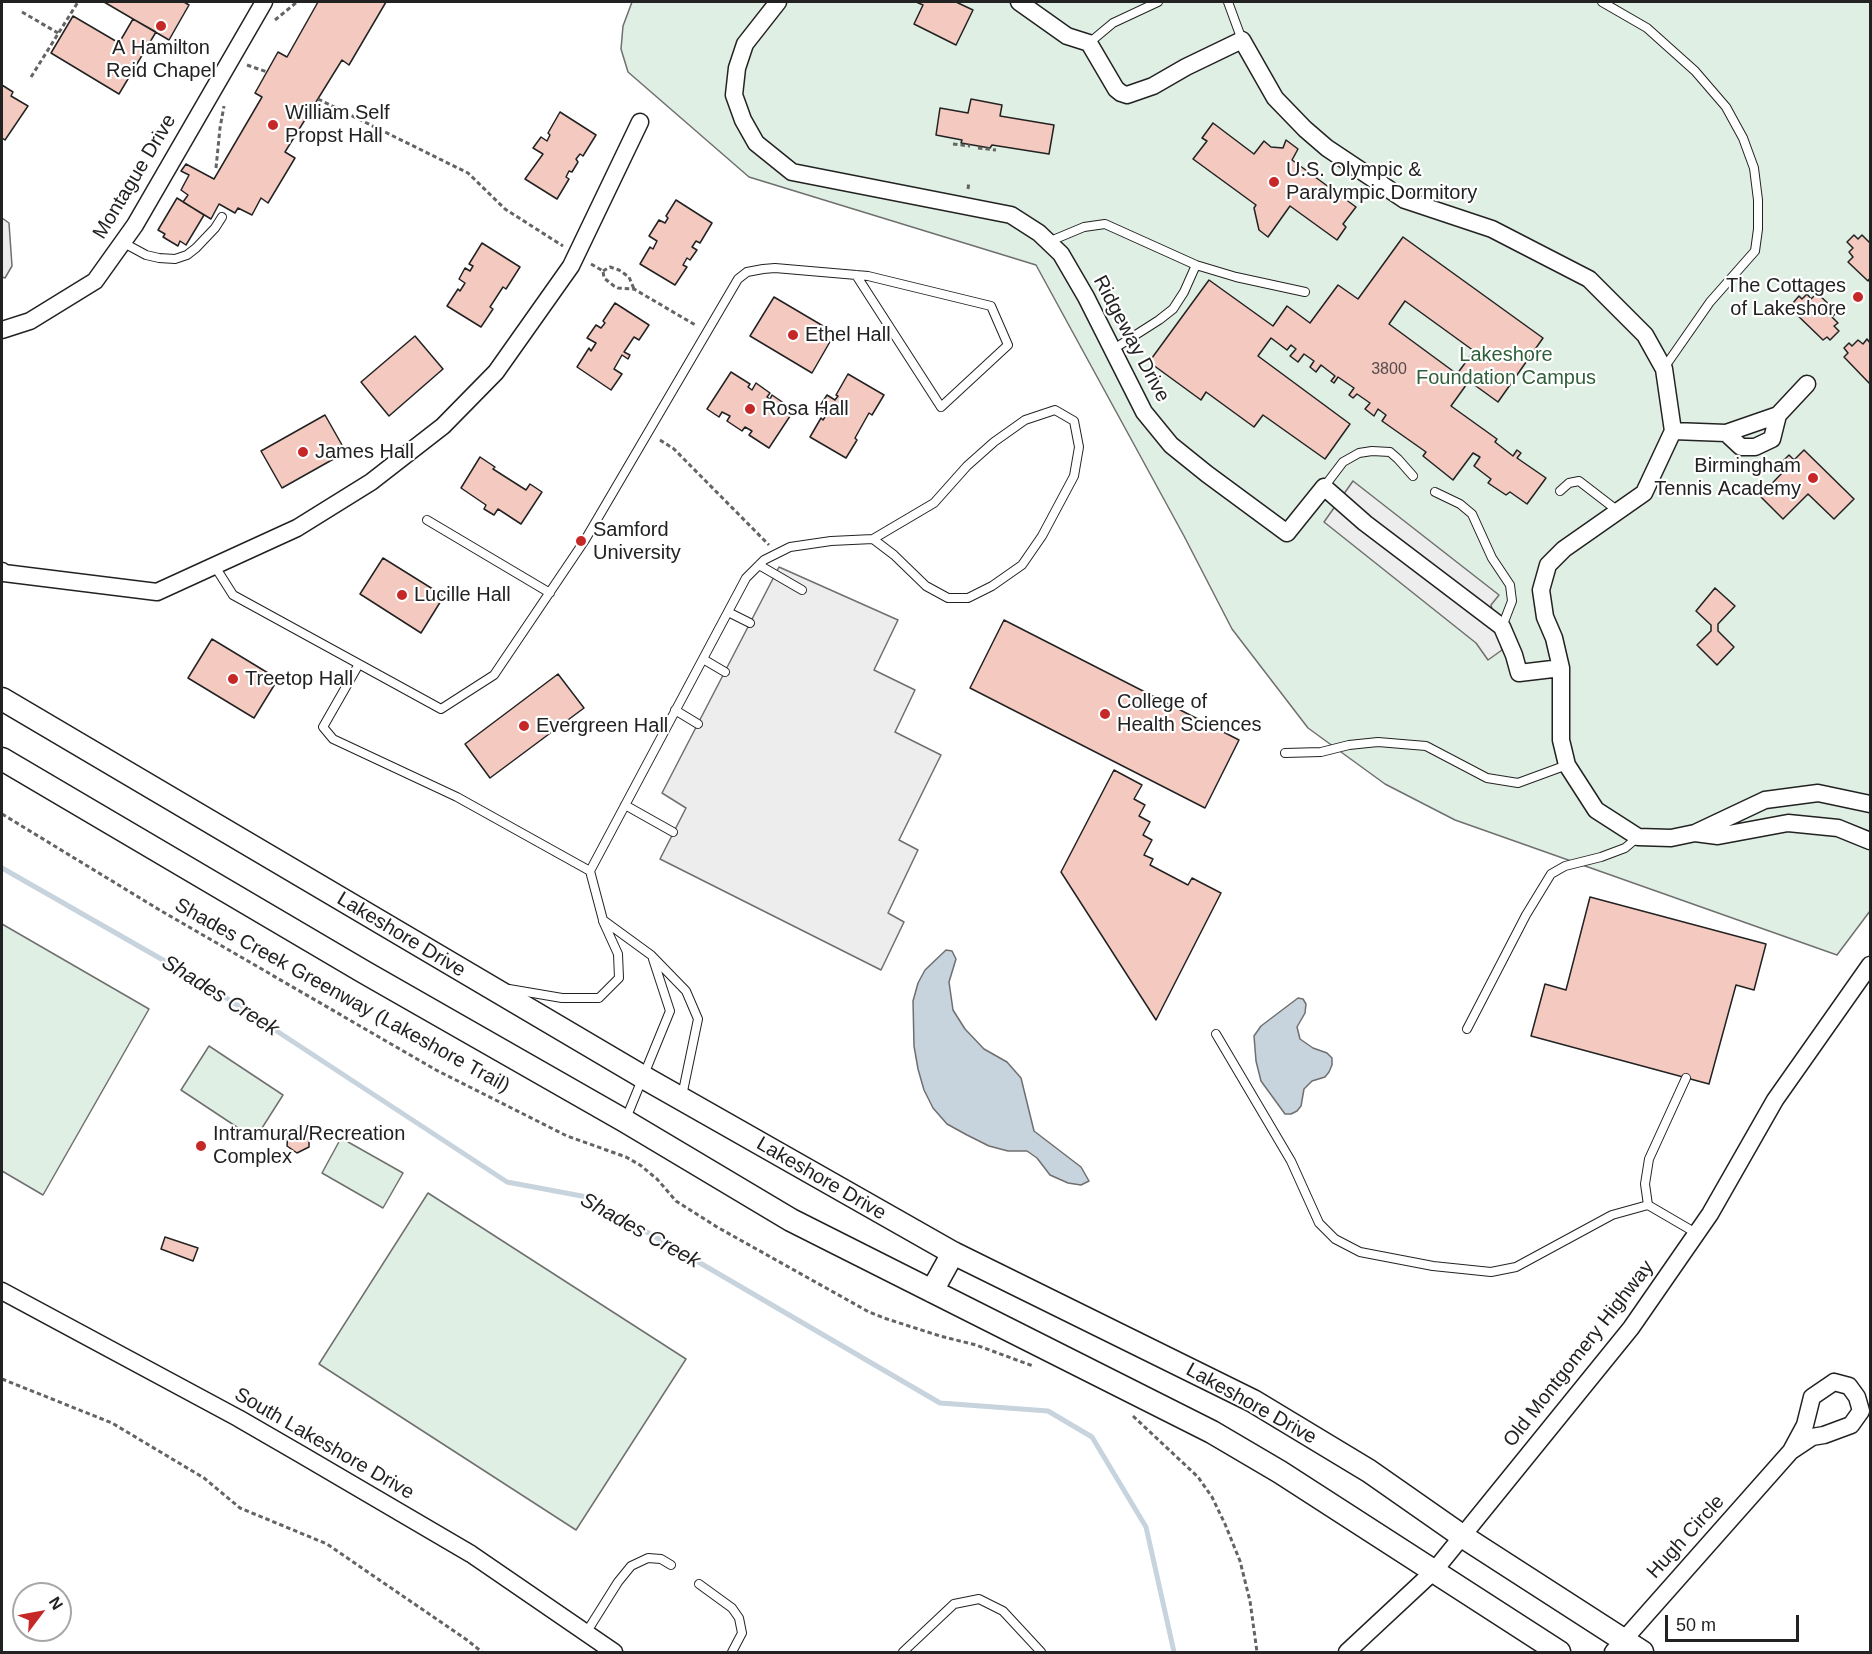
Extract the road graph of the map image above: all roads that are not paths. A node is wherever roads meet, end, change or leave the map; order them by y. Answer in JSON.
{"nodes":[{"id":1,"x":264,"y":2,"type":"edge"},
{"id":2,"x":778,"y":2,"type":"edge"},
{"id":3,"x":1019,"y":2,"type":"edge"},
{"id":4,"x":1158,"y":2,"type":"edge"},
{"id":5,"x":1228,"y":2,"type":"edge"},
{"id":6,"x":1602,"y":2,"type":"edge"},
{"id":7,"x":1242,"y":40,"type":"junction"},
{"id":8,"x":1089,"y":43,"type":"junction"},
{"id":9,"x":640,"y":122,"type":"dead end"},
{"id":10,"x":222,"y":217,"type":"dead end"},
{"id":11,"x":122,"y":242,"type":"junction"},
{"id":12,"x":1048,"y":242,"type":"junction"},
{"id":13,"x":1196,"y":265,"type":"junction"},
{"id":14,"x":856,"y":275,"type":"junction"},
{"id":15,"x":1305,"y":292,"type":"dead end"},
{"id":16,"x":2,"y":330,"type":"edge"},
{"id":17,"x":1113,"y":350,"type":"junction"},
{"id":18,"x":1664,"y":369,"type":"junction"},
{"id":19,"x":1807,"y":384,"type":"dead end"},
{"id":20,"x":1673,"y":431,"type":"junction"},
{"id":21,"x":1413,"y":476,"type":"dead end"},
{"id":22,"x":1324,"y":487,"type":"junction"},
{"id":23,"x":1560,"y":491,"type":"dead end"},
{"id":24,"x":1435,"y":492,"type":"dead end"},
{"id":25,"x":1618,"y":511,"type":"junction"},
{"id":26,"x":427,"y":520,"type":"dead end"},
{"id":27,"x":873,"y":539,"type":"junction"},
{"id":28,"x":214,"y":565,"type":"junction"},
{"id":29,"x":759,"y":565,"type":"junction"},
{"id":30,"x":2,"y":571,"type":"edge"},
{"id":31,"x":802,"y":590,"type":"dead end"},
{"id":32,"x":550,"y":592,"type":"junction"},
{"id":33,"x":728,"y":612,"type":"junction"},
{"id":34,"x":750,"y":623,"type":"dead end"},
{"id":35,"x":1502,"y":627,"type":"junction"},
{"id":36,"x":703,"y":659,"type":"junction"},
{"id":37,"x":359,"y":664,"type":"junction"},
{"id":38,"x":1562,"y":668,"type":"junction"},
{"id":39,"x":724,"y":672,"type":"dead end"},
{"id":40,"x":2,"y":699,"type":"edge"},
{"id":41,"x":675,"y":710,"type":"junction"},
{"id":42,"x":698,"y":724,"type":"dead end"},
{"id":43,"x":1285,"y":753,"type":"dead end"},
{"id":44,"x":2,"y":759,"type":"edge"},
{"id":45,"x":1567,"y":765,"type":"junction"},
{"id":46,"x":1850,"y":801,"type":"junction"},
{"id":47,"x":1870,"y":804,"type":"edge"},
{"id":48,"x":625,"y":806,"type":"junction"},
{"id":49,"x":1838,"y":828,"type":"junction"},
{"id":50,"x":673,"y":832,"type":"dead end"},
{"id":51,"x":1695,"y":833,"type":"junction"},
{"id":52,"x":1638,"y":837,"type":"junction"},
{"id":53,"x":1870,"y":841,"type":"edge"},
{"id":54,"x":590,"y":871,"type":"junction"},
{"id":55,"x":603,"y":920,"type":"junction"},
{"id":56,"x":651,"y":955,"type":"junction"},
{"id":57,"x":1870,"y":964,"type":"edge"},
{"id":58,"x":486,"y":985,"type":"junction"},
{"id":59,"x":1467,"y":1029,"type":"dead end"},
{"id":60,"x":1216,"y":1034,"type":"dead end"},
{"id":61,"x":643,"y":1077,"type":"junction"},
{"id":62,"x":1686,"y":1078,"type":"dead end"},
{"id":63,"x":681,"y":1099,"type":"junction"},
{"id":64,"x":625,"y":1121,"type":"junction"},
{"id":65,"x":1648,"y":1205,"type":"junction"},
{"id":66,"x":1696,"y":1233,"type":"junction"},
{"id":67,"x":953,"y":1253,"type":"junction"},
{"id":68,"x":2,"y":1291,"type":"edge"},
{"id":69,"x":932,"y":1291,"type":"junction"},
{"id":70,"x":1791,"y":1451,"type":"junction"},
{"id":71,"x":1462,"y":1536,"type":"junction"},
{"id":72,"x":671,"y":1565,"type":"dead end"},
{"id":73,"x":1434,"y":1571,"type":"junction"},
{"id":74,"x":699,"y":1584,"type":"dead end"},
{"id":75,"x":586,"y":1633,"type":"junction"},
{"id":76,"x":1618,"y":1646,"type":"edge"},
{"id":77,"x":614,"y":1653,"type":"edge"},
{"id":78,"x":732,"y":1653,"type":"edge"},
{"id":79,"x":903,"y":1653,"type":"edge"},
{"id":80,"x":1041,"y":1653,"type":"edge"},
{"id":81,"x":1347,"y":1653,"type":"edge"},
{"id":82,"x":1559,"y":1653,"type":"edge"},
{"id":83,"x":1642,"y":1653,"type":"edge"}],
"edges":[{"from":1,"to":11,"type":"street","name":"Montague Drive"},
{"from":2,"to":12,"type":"street","name":"Ridgeway Drive"},
{"from":3,"to":8,"type":"street"},
{"from":4,"to":8,"type":"lane"},
{"from":5,"to":7,"type":"lane"},
{"from":6,"to":18,"type":"lane"},
{"from":7,"to":8,"type":"street"},
{"from":7,"to":18,"type":"street"},
{"from":9,"to":28,"type":"street"},
{"from":10,"to":11,"type":"lane"},
{"from":11,"to":16,"type":"street","name":"Montague Drive"},
{"from":12,"to":13,"type":"lane"},
{"from":12,"to":17,"type":"street","name":"Ridgeway Drive"},
{"from":13,"to":15,"type":"lane"},
{"from":13,"to":17,"type":"lane"},
{"from":14,"to":14,"type":"lane"},
{"from":14,"to":32,"type":"lane"},
{"from":17,"to":22,"type":"street","name":"Ridgeway Drive"},
{"from":18,"to":20,"type":"street"},
{"from":19,"to":20,"type":"street"},
{"from":20,"to":25,"type":"street"},
{"from":21,"to":22,"type":"lane"},
{"from":22,"to":35,"type":"street"},
{"from":23,"to":25,"type":"lane"},
{"from":24,"to":35,"type":"lane"},
{"from":25,"to":38,"type":"street"},
{"from":26,"to":32,"type":"lane"},
{"from":27,"to":27,"type":"lane"},
{"from":27,"to":29,"type":"lane"},
{"from":28,"to":30,"type":"street"},
{"from":28,"to":37,"type":"lane"},
{"from":29,"to":31,"type":"lane"},
{"from":29,"to":33,"type":"lane"},
{"from":32,"to":37,"type":"lane"},
{"from":33,"to":34,"type":"lane"},
{"from":33,"to":36,"type":"lane"},
{"from":35,"to":38,"type":"street"},
{"from":36,"to":39,"type":"lane"},
{"from":36,"to":41,"type":"lane"},
{"from":37,"to":54,"type":"lane"},
{"from":38,"to":45,"type":"street"},
{"from":40,"to":58,"type":"main road","name":"Lakeshore Drive"},
{"from":41,"to":42,"type":"lane"},
{"from":41,"to":48,"type":"lane"},
{"from":43,"to":45,"type":"lane"},
{"from":44,"to":64,"type":"main road"},
{"from":45,"to":52,"type":"street"},
{"from":46,"to":47,"type":"street"},
{"from":46,"to":49,"type":"street"},
{"from":46,"to":51,"type":"street"},
{"from":48,"to":50,"type":"lane"},
{"from":48,"to":54,"type":"lane"},
{"from":49,"to":51,"type":"street"},
{"from":49,"to":53,"type":"street"},
{"from":51,"to":52,"type":"street"},
{"from":52,"to":59,"type":"lane"},
{"from":54,"to":55,"type":"lane"},
{"from":55,"to":56,"type":"lane"},
{"from":55,"to":58,"type":"lane"},
{"from":56,"to":61,"type":"lane"},
{"from":56,"to":63,"type":"lane"},
{"from":57,"to":66,"type":"street","name":"Old Montgomery Highway"},
{"from":58,"to":61,"type":"main road","name":"Lakeshore Drive"},
{"from":60,"to":65,"type":"lane"},
{"from":61,"to":63,"type":"main road","name":"Lakeshore Drive"},
{"from":61,"to":64,"type":"lane"},
{"from":62,"to":65,"type":"lane"},
{"from":63,"to":67,"type":"main road","name":"Lakeshore Drive"},
{"from":64,"to":69,"type":"main road"},
{"from":65,"to":66,"type":"lane"},
{"from":66,"to":71,"type":"street","name":"Old Montgomery Highway"},
{"from":67,"to":69,"type":"main road"},
{"from":67,"to":71,"type":"main road","name":"Lakeshore Drive"},
{"from":68,"to":75,"type":"street","name":"South Lakeshore Drive"},
{"from":69,"to":73,"type":"main road"},
{"from":70,"to":70,"type":"street","name":"Hugh Circle"},
{"from":70,"to":76,"type":"street","name":"Hugh Circle"},
{"from":71,"to":73,"type":"street","name":"Old Montgomery Highway"},
{"from":71,"to":76,"type":"main road","name":"Lakeshore Drive"},
{"from":72,"to":75,"type":"lane"},
{"from":73,"to":81,"type":"street","name":"Old Montgomery Highway"},
{"from":73,"to":82,"type":"main road"},
{"from":74,"to":78,"type":"lane"},
{"from":75,"to":77,"type":"street","name":"South Lakeshore Drive"},
{"from":76,"to":83,"type":"main road","name":"Lakeshore Drive"},
{"from":79,"to":80,"type":"lane"}]}
